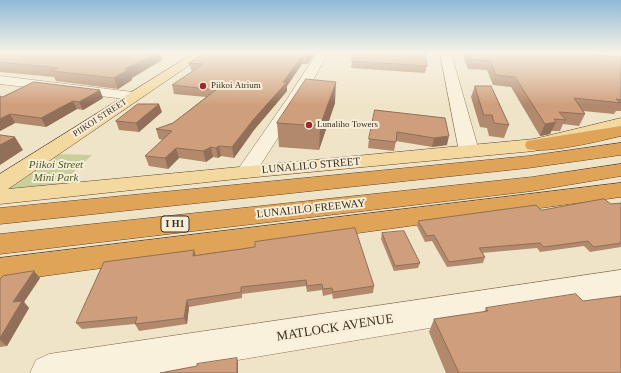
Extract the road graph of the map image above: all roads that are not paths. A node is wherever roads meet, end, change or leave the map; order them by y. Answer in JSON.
{"nodes":[{"id":1,"x":173,"y":70,"type":"edge"},
{"id":2,"x":312,"y":70,"type":"edge"},
{"id":3,"x":449,"y":70,"type":"edge"},
{"id":4,"x":0,"y":80,"type":"edge"},
{"id":5,"x":133,"y":96,"type":"junction"},
{"id":6,"x":621,"y":123,"type":"edge"},
{"id":7,"x":621,"y":131,"type":"edge"},
{"id":8,"x":534,"y":145,"type":"junction"},
{"id":9,"x":621,"y":149,"type":"edge"},
{"id":10,"x":469,"y":151,"type":"junction"},
{"id":11,"x":621,"y":170,"type":"edge"},
{"id":12,"x":246,"y":172,"type":"junction"},
{"id":13,"x":0,"y":184,"type":"edge"},
{"id":14,"x":621,"y":190,"type":"edge"},
{"id":15,"x":347,"y":193,"type":"junction"},
{"id":16,"x":0,"y":198,"type":"edge"},
{"id":17,"x":0,"y":216,"type":"edge"},
{"id":18,"x":0,"y":244,"type":"edge"},
{"id":19,"x":0,"y":270,"type":"edge"},
{"id":20,"x":621,"y":283,"type":"edge"},
{"id":21,"x":49,"y":373,"type":"edge"}],
"edges":[{"from":1,"to":5,"type":"main road","name":"PIIKOI STREET"},
{"from":2,"to":12,"type":"street"},
{"from":3,"to":10,"type":"street"},
{"from":4,"to":5,"type":"street"},
{"from":5,"to":13,"type":"main road","name":"PIIKOI STREET"},
{"from":6,"to":8,"type":"main road","name":"LUNALILO STREET"},
{"from":7,"to":8,"type":"highway"},
{"from":8,"to":10,"type":"main road","name":"LUNALILO STREET"},
{"from":9,"to":15,"type":"highway","name":"LUNALILO FREEWAY","number":"I H1"},
{"from":10,"to":12,"type":"main road","name":"LUNALILO STREET"},
{"from":11,"to":15,"type":"highway","name":"LUNALILO FREEWAY","number":"I H1"},
{"from":12,"to":16,"type":"main road","name":"LUNALILO STREET"},
{"from":14,"to":19,"type":"highway"},
{"from":15,"to":17,"type":"highway","name":"LUNALILO FREEWAY","number":"I H1"},
{"from":15,"to":18,"type":"highway","name":"LUNALILO FREEWAY","number":"I H1"},
{"from":20,"to":21,"type":"street","name":"MATLOCK AVENUE"}]}
